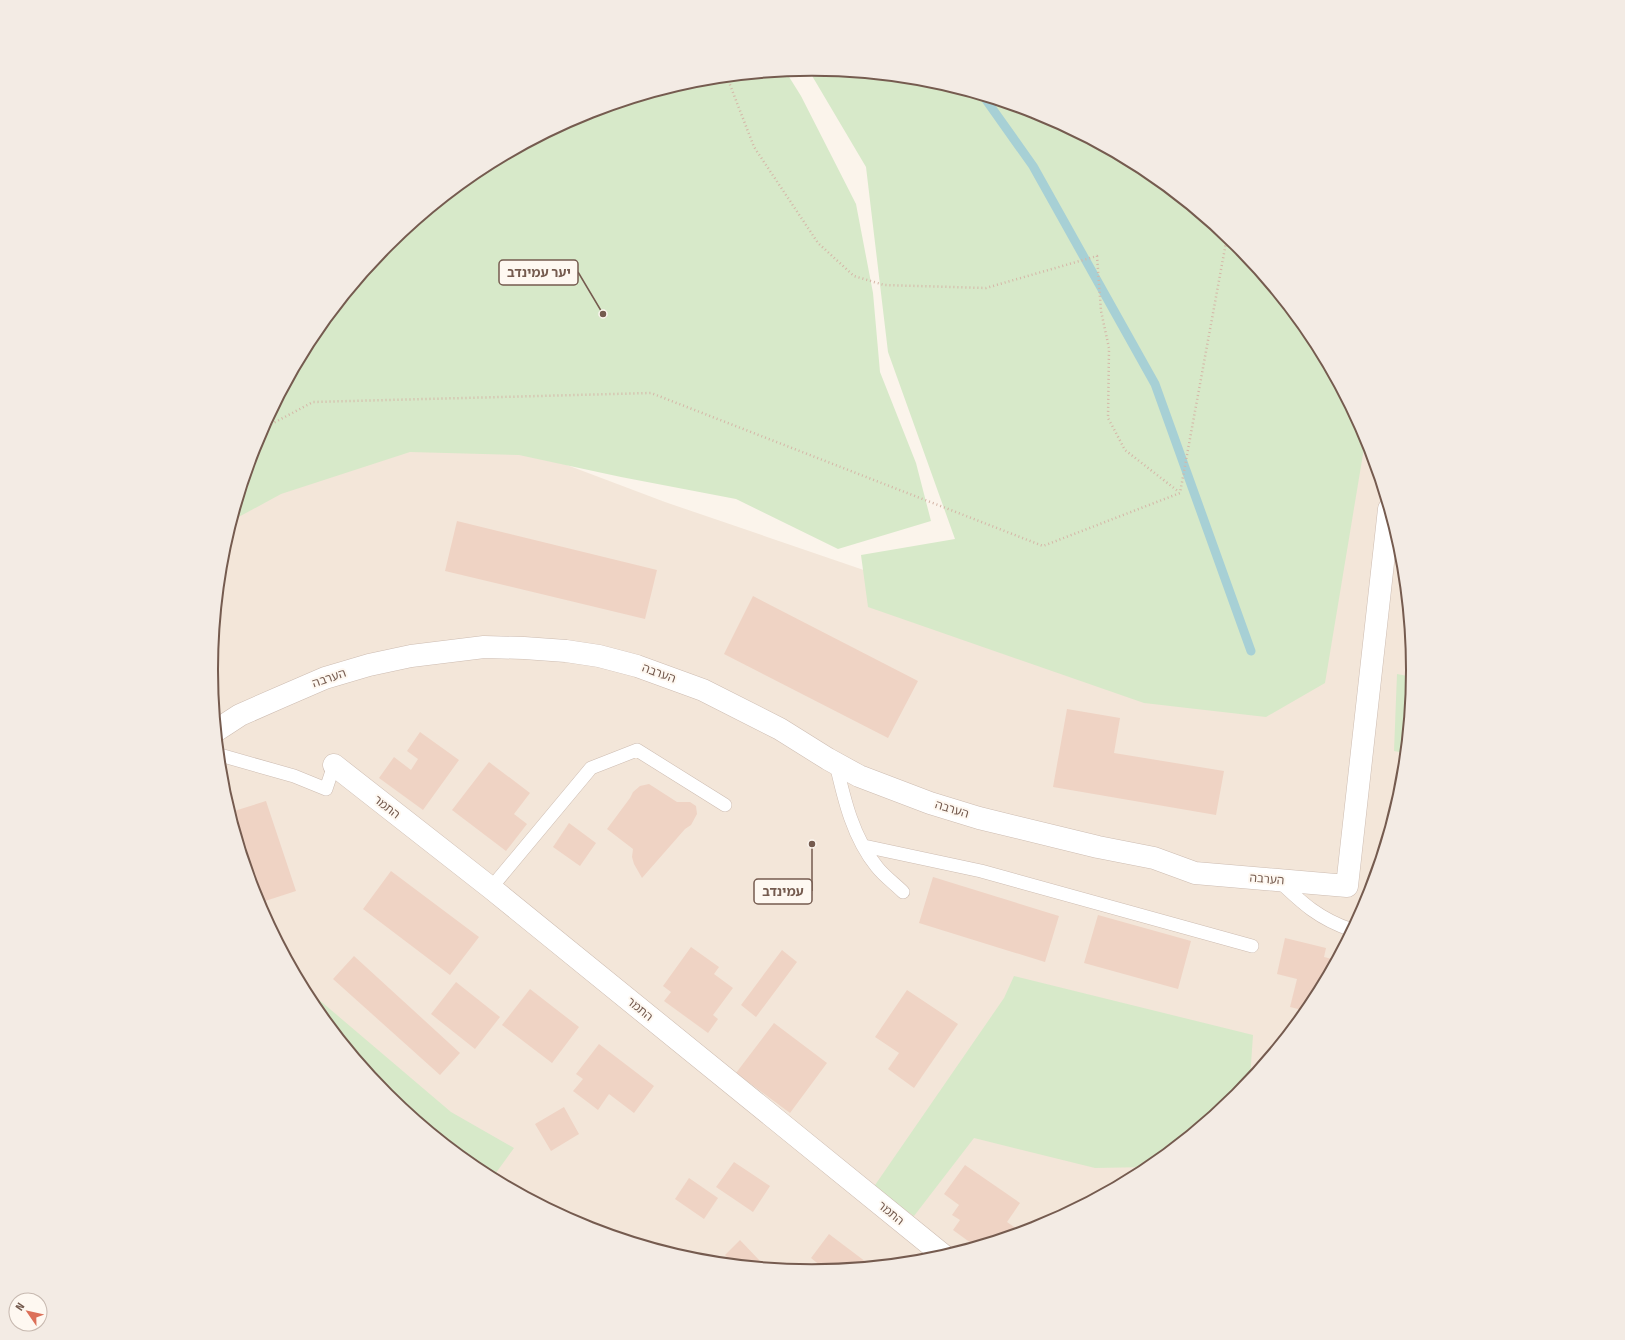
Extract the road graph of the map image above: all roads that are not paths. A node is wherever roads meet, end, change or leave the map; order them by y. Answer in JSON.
{"nodes":[{"id":1,"x":1388,"y":522,"type":"edge"},
{"id":2,"x":222,"y":727,"type":"edge"},
{"id":3,"x":225,"y":757,"type":"edge"},
{"id":4,"x":836,"y":764,"type":"junction"},
{"id":5,"x":334,"y":765,"type":"joint"},
{"id":6,"x":725,"y":805,"type":"dead end"},
{"id":7,"x":864,"y":846,"type":"junction"},
{"id":8,"x":1278,"y":880,"type":"junction"},
{"id":9,"x":491,"y":888,"type":"junction"},
{"id":10,"x":904,"y":892,"type":"dead end"},
{"id":11,"x":1347,"y":928,"type":"edge"},
{"id":12,"x":1252,"y":946,"type":"dead end"},
{"id":13,"x":938,"y":1251,"type":"edge"}],
"edges":[{"from":1,"to":8,"type":"street","name":"הערבה"},
{"from":2,"to":4,"type":"street","name":"הערבה"},
{"from":3,"to":5,"type":"lane"},
{"from":4,"to":7,"type":"lane"},
{"from":4,"to":8,"type":"street","name":"הערבה"},
{"from":5,"to":9,"type":"street","name":"התמר"},
{"from":6,"to":9,"type":"lane"},
{"from":7,"to":10,"type":"lane"},
{"from":7,"to":12,"type":"lane"},
{"from":8,"to":11,"type":"lane"},
{"from":9,"to":13,"type":"street","name":"התמר"}]}
